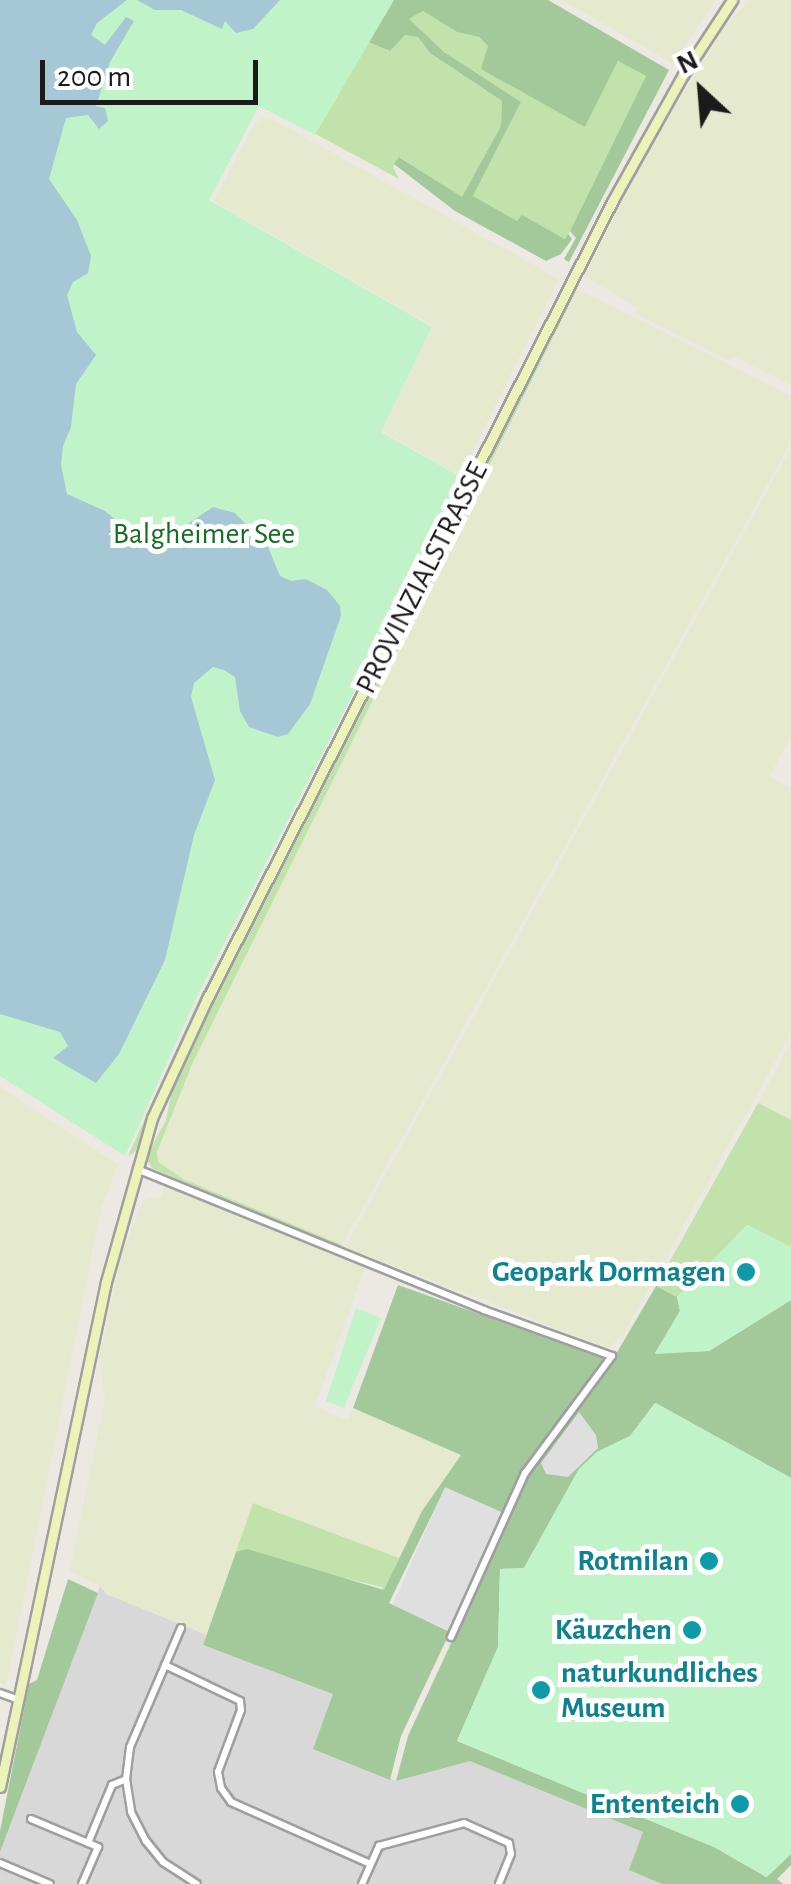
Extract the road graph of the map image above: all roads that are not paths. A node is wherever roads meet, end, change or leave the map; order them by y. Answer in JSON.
{"nodes":[{"id":1,"x":732,"y":0,"type":"edge"},
{"id":2,"x":136,"y":1169,"type":"junction"},
{"id":3,"x":181,"y":1628,"type":"dead end"},
{"id":4,"x":451,"y":1637,"type":"dead end"},
{"id":5,"x":165,"y":1664,"type":"junction"},
{"id":6,"x":0,"y":1693,"type":"edge"},
{"id":7,"x":18,"y":1700,"type":"junction"},
{"id":8,"x":126,"y":1778,"type":"junction"},
{"id":9,"x":0,"y":1787,"type":"edge"},
{"id":10,"x":31,"y":1819,"type":"dead end"},
{"id":11,"x":88,"y":1843,"type":"junction"},
{"id":12,"x":0,"y":1863,"type":"edge"},
{"id":13,"x":370,"y":1864,"type":"junction"},
{"id":14,"x":50,"y":1884,"type":"edge"},
{"id":15,"x":82,"y":1884,"type":"edge"},
{"id":16,"x":197,"y":1884,"type":"edge"},
{"id":17,"x":362,"y":1884,"type":"edge"},
{"id":18,"x":499,"y":1884,"type":"edge"}],
"edges":[{"from":1,"to":2,"type":"main road","name":"PROVINZIALSTRASSE"},
{"from":2,"to":4,"type":"street"},
{"from":2,"to":7,"type":"main road","name":"PROVINZIALSTRASSE"},
{"from":3,"to":5,"type":"street"},
{"from":5,"to":8,"type":"street"},
{"from":5,"to":13,"type":"street"},
{"from":6,"to":7,"type":"street"},
{"from":7,"to":9,"type":"main road","name":"PROVINZIALSTRASSE"},
{"from":8,"to":11,"type":"street"},
{"from":8,"to":16,"type":"street"},
{"from":10,"to":11,"type":"street"},
{"from":11,"to":15,"type":"street"},
{"from":12,"to":14,"type":"street"},
{"from":13,"to":17,"type":"street"},
{"from":13,"to":18,"type":"street"}]}
